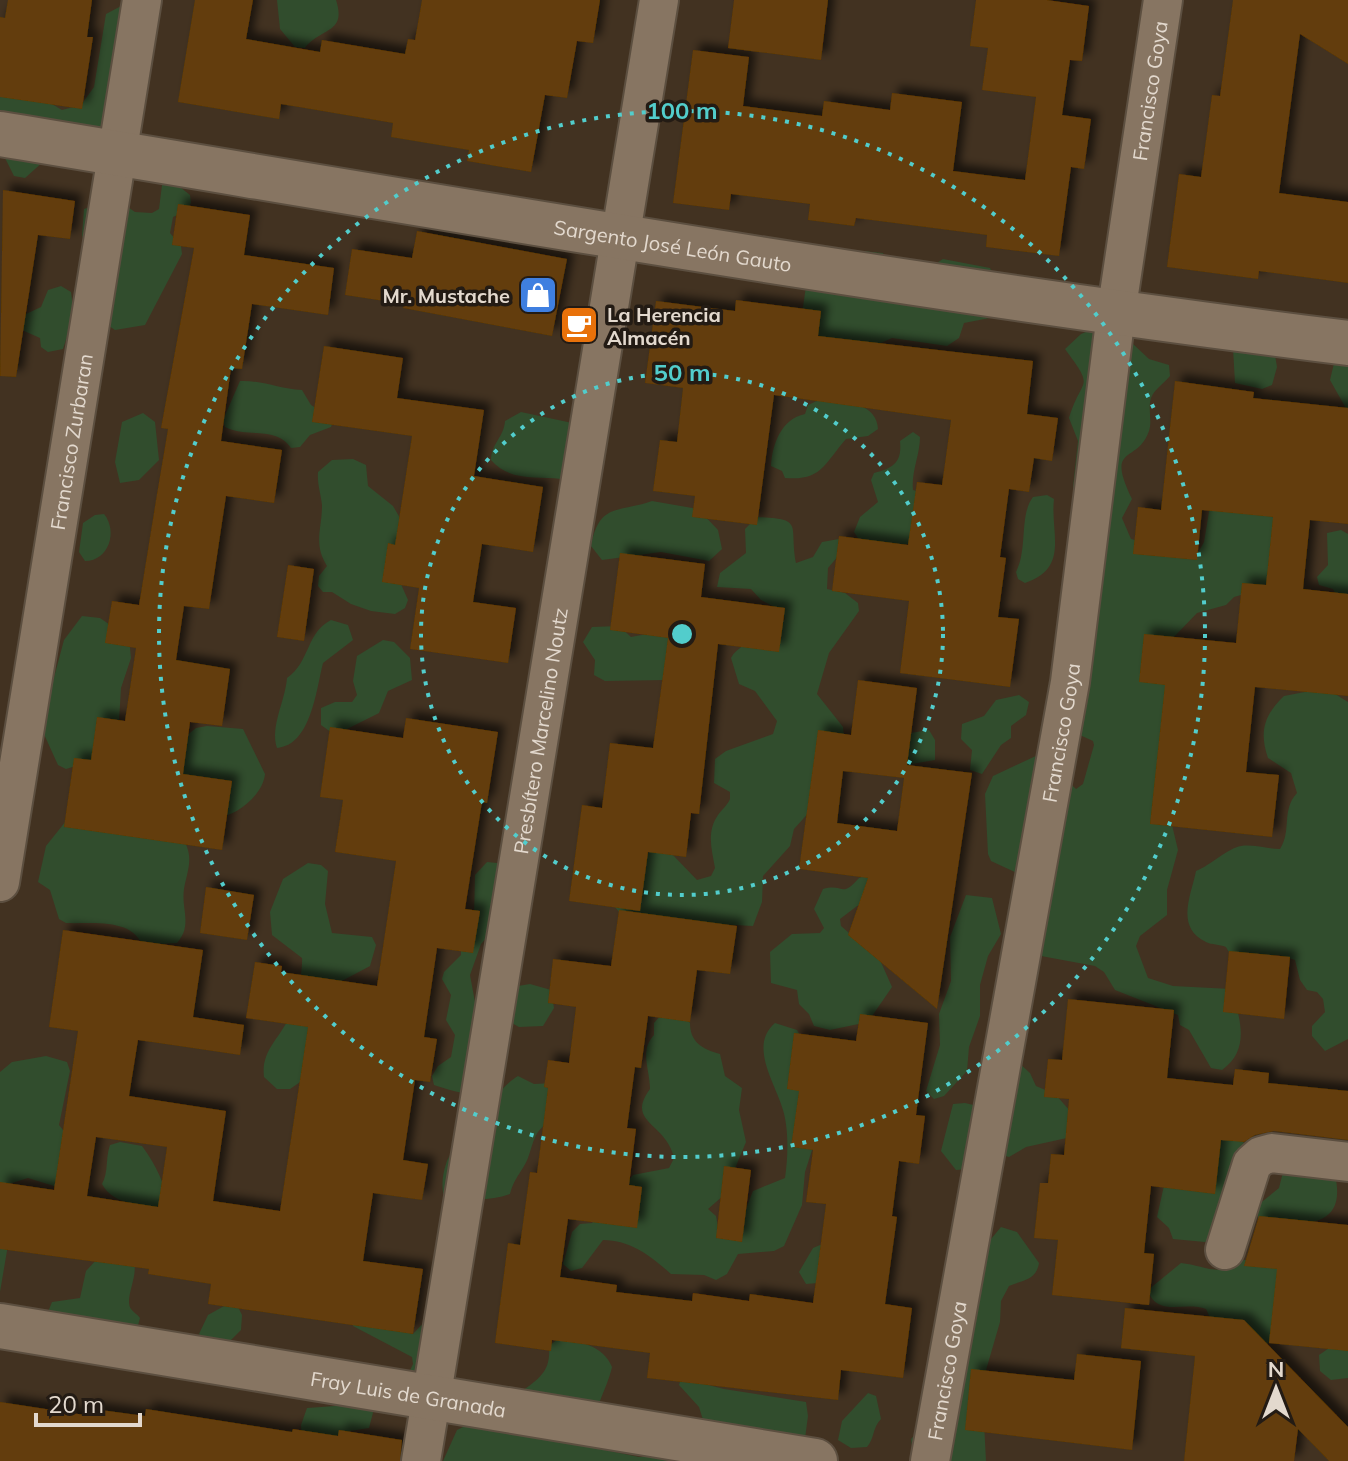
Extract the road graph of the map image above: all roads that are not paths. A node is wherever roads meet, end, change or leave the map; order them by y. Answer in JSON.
{"nodes":[{"id":1,"x":142,"y":0,"type":"edge"},
{"id":2,"x":659,"y":0,"type":"edge"},
{"id":3,"x":1163,"y":0,"type":"edge"},
{"id":4,"x":0,"y":134,"type":"edge"},
{"id":5,"x":116,"y":153,"type":"junction"},
{"id":6,"x":618,"y":238,"type":"junction"},
{"id":7,"x":1116,"y":314,"type":"junction"},
{"id":8,"x":1348,"y":343,"type":"edge"},
{"id":9,"x":0,"y":882,"type":"edge"},
{"id":10,"x":1348,"y":1162,"type":"edge"},
{"id":11,"x":1225,"y":1250,"type":"dead end"},
{"id":12,"x":0,"y":1326,"type":"edge"},
{"id":13,"x":433,"y":1397,"type":"junction"},
{"id":14,"x":421,"y":1461,"type":"edge"},
{"id":15,"x":815,"y":1461,"type":"edge"},
{"id":16,"x":930,"y":1461,"type":"edge"}],
"edges":[{"from":1,"to":5,"type":"street","name":"Francisco Zurbaran"},
{"from":2,"to":6,"type":"street","name":"Presbítero Marcelino Noutz"},
{"from":3,"to":7,"type":"street","name":"Francisco Goya"},
{"from":4,"to":5,"type":"street","name":"Sargento José León Gauto"},
{"from":5,"to":6,"type":"street","name":"Sargento José León Gauto"},
{"from":5,"to":9,"type":"street","name":"Francisco Zurbaran"},
{"from":6,"to":7,"type":"street","name":"Sargento José León Gauto"},
{"from":6,"to":13,"type":"street","name":"Presbítero Marcelino Noutz"},
{"from":7,"to":8,"type":"street","name":"Sargento José León Gauto"},
{"from":7,"to":16,"type":"street","name":"Francisco Goya"},
{"from":10,"to":11,"type":"street"},
{"from":12,"to":13,"type":"street","name":"Fray Luis de Granada"},
{"from":13,"to":14,"type":"street","name":"Presbítero Marcelino Noutz"},
{"from":13,"to":15,"type":"street","name":"Fray Luis de Granada"}]}
